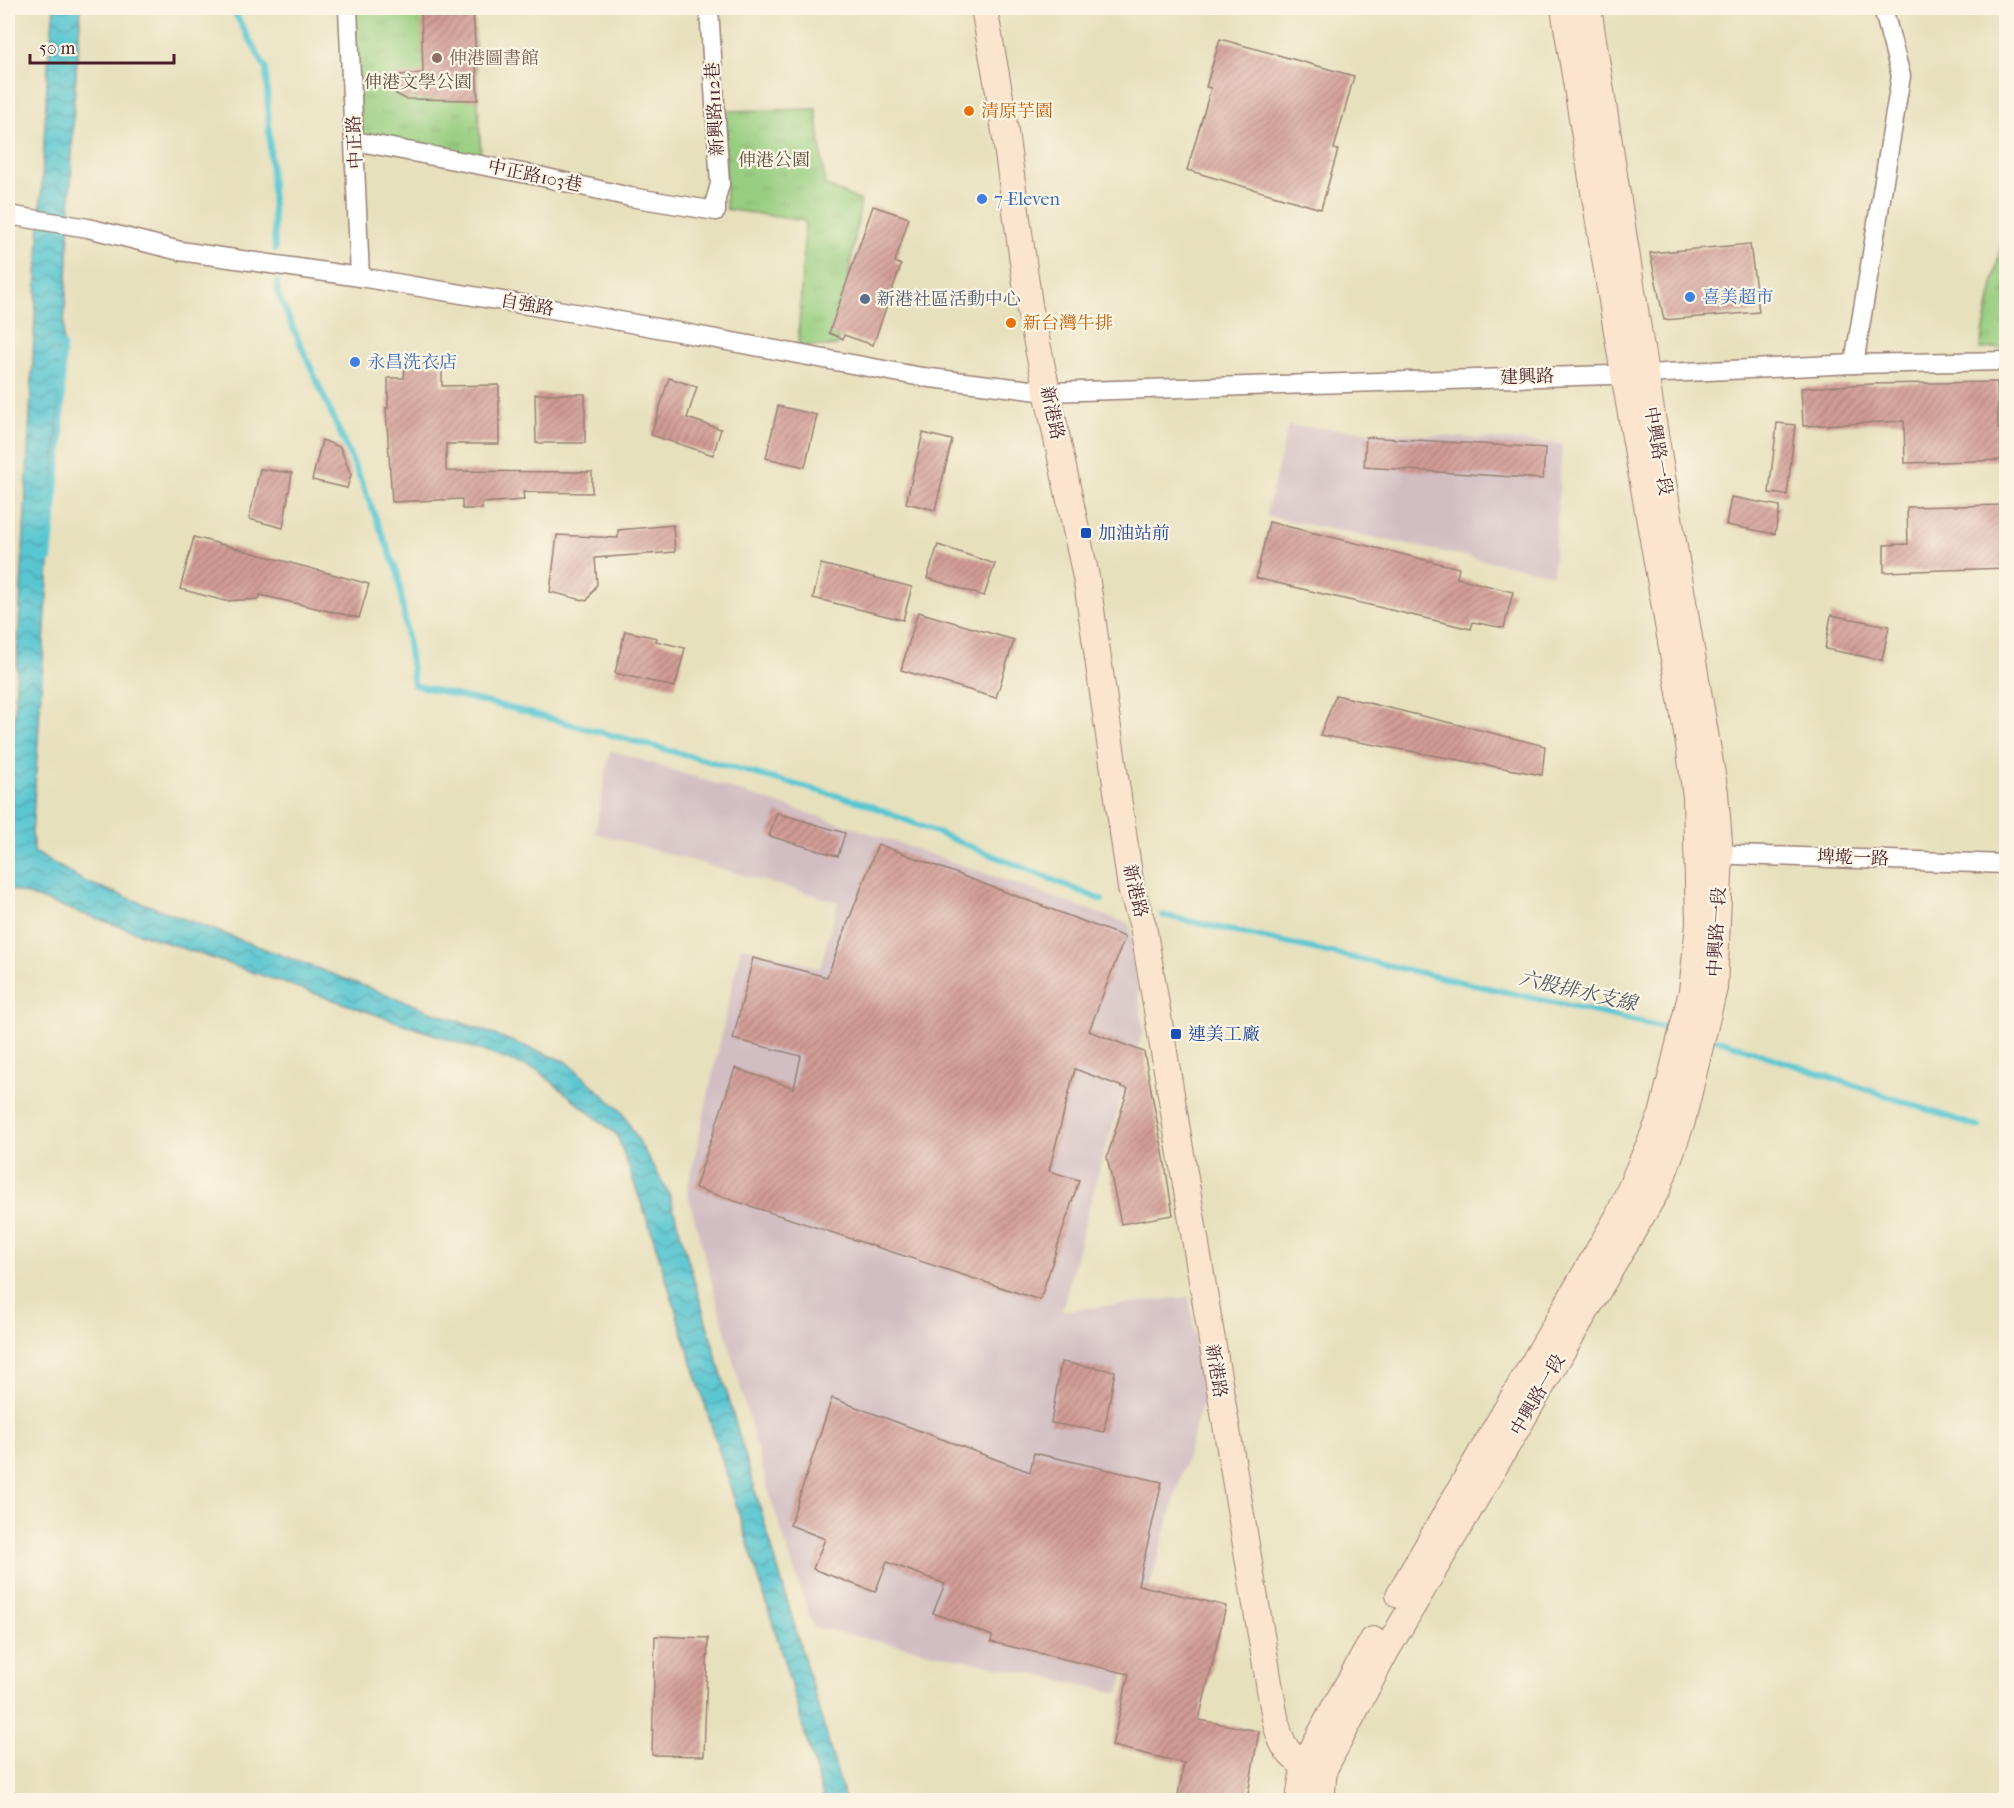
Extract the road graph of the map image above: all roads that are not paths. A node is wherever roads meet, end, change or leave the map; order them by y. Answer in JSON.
{"nodes":[{"id":1,"x":348,"y":8,"type":"edge"},
{"id":2,"x":709,"y":8,"type":"edge"},
{"id":3,"x":984,"y":8,"type":"edge"},
{"id":4,"x":1564,"y":8,"type":"edge"},
{"id":5,"x":1588,"y":8,"type":"edge"},
{"id":6,"x":1883,"y":8,"type":"edge"},
{"id":7,"x":355,"y":141,"type":"junction"},
{"id":8,"x":716,"y":211,"type":"joint"},
{"id":9,"x":8,"y":215,"type":"edge"},
{"id":10,"x":360,"y":277,"type":"junction"},
{"id":11,"x":2007,"y":361,"type":"edge"},
{"id":12,"x":1854,"y":364,"type":"junction"},
{"id":13,"x":1635,"y":374,"type":"junction"},
{"id":14,"x":1048,"y":392,"type":"junction"},
{"id":15,"x":1710,"y":854,"type":"junction"},
{"id":16,"x":2007,"y":864,"type":"edge"},
{"id":17,"x":1314,"y":1768,"type":"junction"},
{"id":18,"x":1299,"y":1800,"type":"edge"},
{"id":19,"x":1321,"y":1800,"type":"edge"}],
"edges":[{"from":1,"to":7,"type":"street","name":"中正路"},
{"from":2,"to":8,"type":"street","name":"新興路112巷"},
{"from":3,"to":14,"type":"main road","name":"新港路"},
{"from":4,"to":13,"type":"main road","name":"中興路一段"},
{"from":5,"to":13,"type":"main road","name":"中興路一段"},
{"from":6,"to":12,"type":"street"},
{"from":7,"to":8,"type":"street","name":"中正路103巷"},
{"from":7,"to":10,"type":"street","name":"中正路"},
{"from":9,"to":10,"type":"street","name":"自強路"},
{"from":10,"to":14,"type":"street","name":"自強路"},
{"from":11,"to":12,"type":"street","name":"建興路"},
{"from":12,"to":13,"type":"street","name":"建興路"},
{"from":13,"to":14,"type":"street","name":"建興路"},
{"from":13,"to":15,"type":"main road","name":"中興路一段"},
{"from":14,"to":17,"type":"main road","name":"新港路"},
{"from":15,"to":16,"type":"street","name":"埤墘一路"},
{"from":15,"to":17,"type":"main road","name":"中興路一段"},
{"from":17,"to":18,"type":"main road"},
{"from":17,"to":19,"type":"main road"}]}
